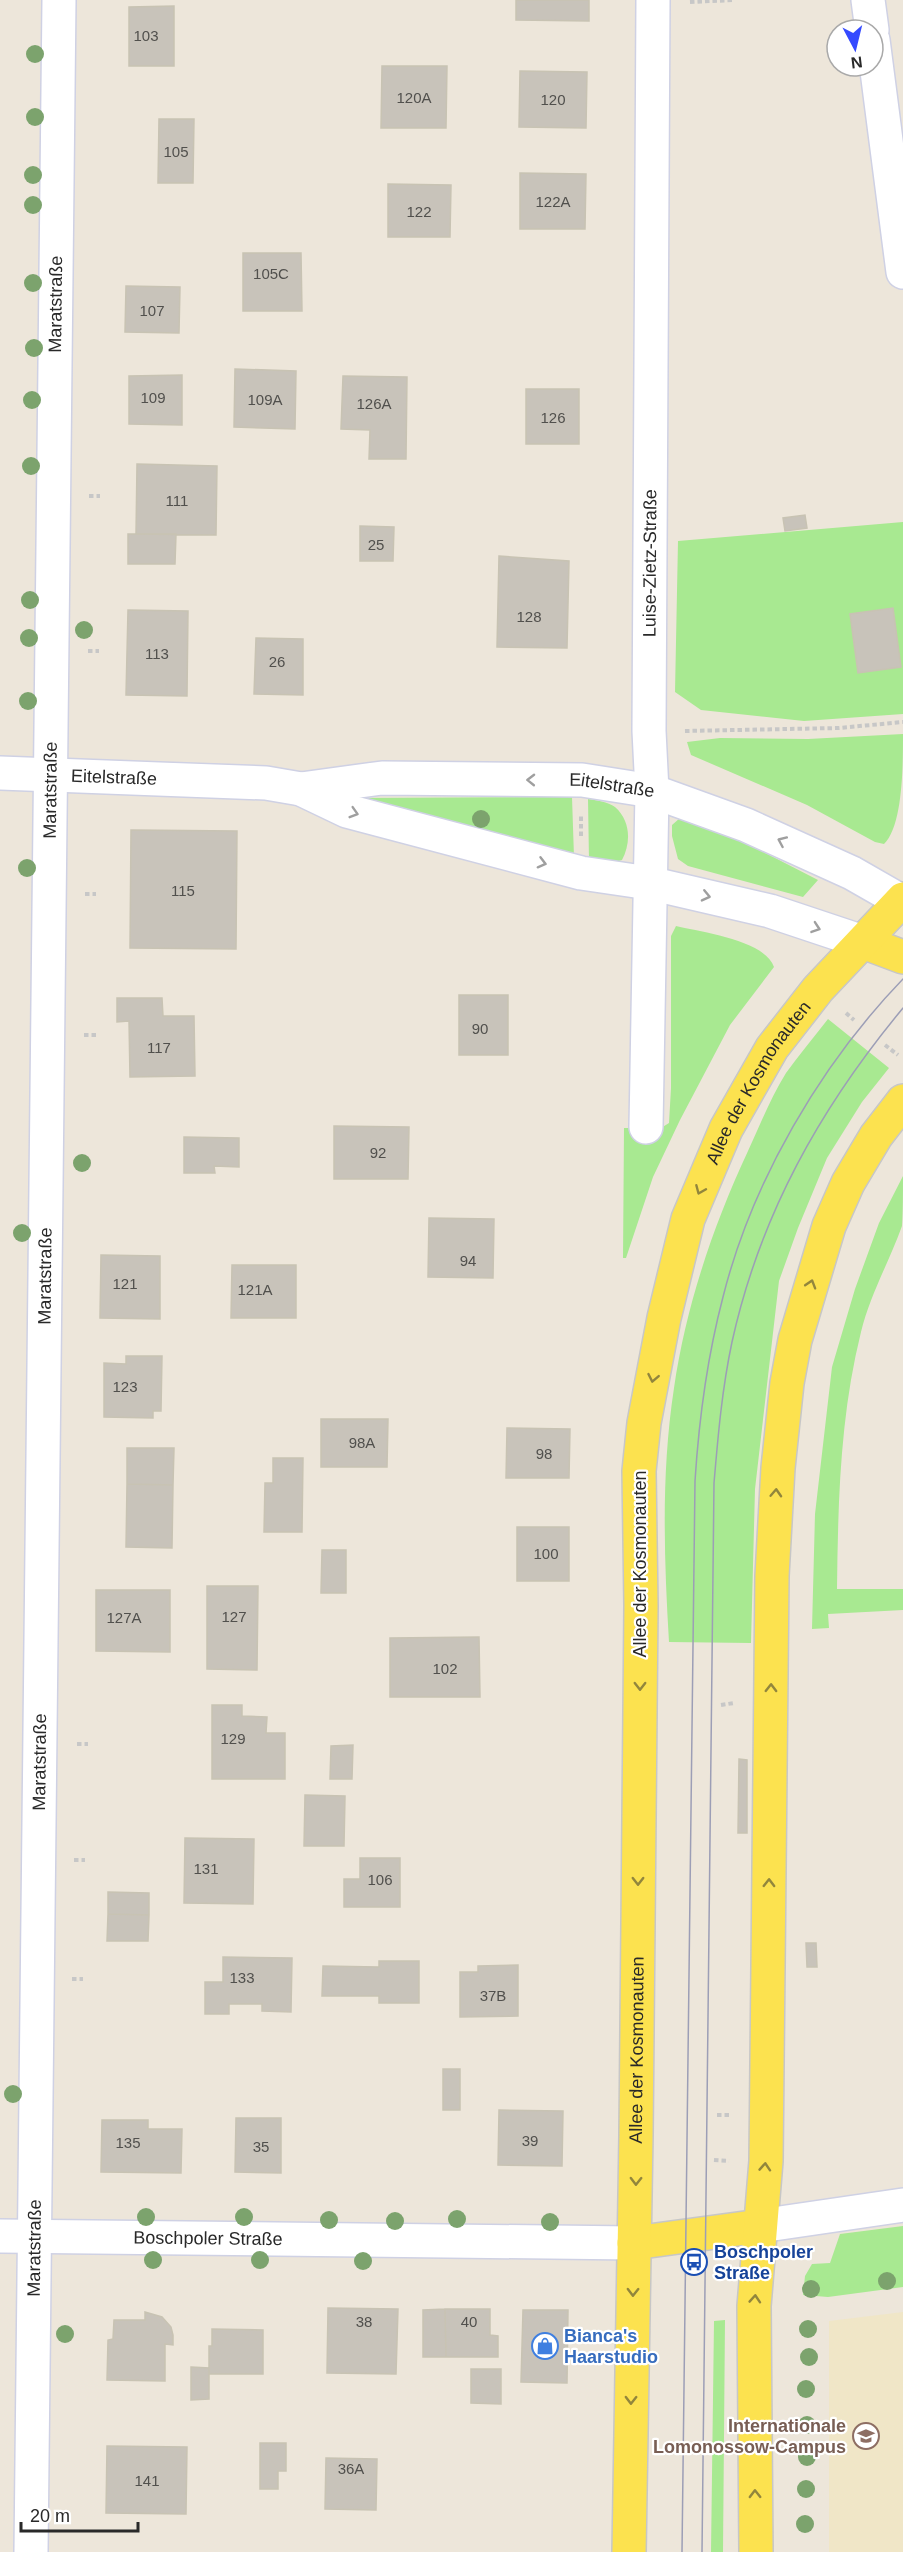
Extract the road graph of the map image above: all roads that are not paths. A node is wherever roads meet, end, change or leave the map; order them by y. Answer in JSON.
{"nodes":[{"id":1,"x":59,"y":0,"type":"edge"},
{"id":2,"x":653,"y":0,"type":"edge"},
{"id":3,"x":868,"y":0,"type":"edge"},
{"id":4,"x":870,"y":18,"type":"edge"},
{"id":5,"x":878,"y":78,"type":"edge"},
{"id":6,"x":903,"y":272,"type":"edge"},
{"id":7,"x":0,"y":773,"type":"edge"},
{"id":8,"x":49,"y":774,"type":"junction"},
{"id":9,"x":301,"y":789,"type":"junction"},
{"id":10,"x":652,"y":791,"type":"junction"},
{"id":11,"x":649,"y":883,"type":"junction"},
{"id":12,"x":902,"y":901,"type":"edge"},
{"id":13,"x":863,"y":942,"type":"junction"},
{"id":14,"x":903,"y":957,"type":"edge"},
{"id":15,"x":903,"y":1101,"type":"edge"},
{"id":16,"x":646,"y":1127,"type":"dead end"},
{"id":17,"x":903,"y":2205,"type":"edge"},
{"id":18,"x":760,"y":2226,"type":"junction"},
{"id":19,"x":0,"y":2236,"type":"edge"},
{"id":20,"x":34,"y":2237,"type":"junction"},
{"id":21,"x":634,"y":2243,"type":"junction"},
{"id":22,"x":31,"y":2552,"type":"edge"},
{"id":23,"x":629,"y":2552,"type":"edge"},
{"id":24,"x":756,"y":2552,"type":"edge"}],
"edges":[{"from":1,"to":8,"type":"street","name":"Maratstraße"},
{"from":2,"to":10,"type":"street","name":"Luise-Zietz-Straße"},
{"from":3,"to":4,"type":"street"},
{"from":5,"to":6,"type":"street"},
{"from":7,"to":8,"type":"street","name":"Eitelstraße"},
{"from":8,"to":9,"type":"street","name":"Eitelstraße"},
{"from":8,"to":20,"type":"street","name":"Maratstraße"},
{"from":10,"to":9,"type":"street","name":"Eitelstraße","one_way":true},
{"from":9,"to":11,"type":"street","name":"Eitelstraße","one_way":true},
{"from":10,"to":11,"type":"street","name":"Luise-Zietz-Straße"},
{"from":12,"to":10,"type":"street","name":"Eitelstraße","one_way":true},
{"from":11,"to":13,"type":"street","name":"Eitelstraße","one_way":true},
{"from":11,"to":16,"type":"street","name":"Luise-Zietz-Straße"},
{"from":12,"to":13,"type":"main road","name":"Allee der Kosmonauten"},
{"from":13,"to":14,"type":"main road"},
{"from":13,"to":21,"type":"main road","name":"Allee der Kosmonauten","one_way":true},
{"from":18,"to":15,"type":"main road","one_way":true},
{"from":17,"to":18,"type":"street"},
{"from":18,"to":21,"type":"main road"},
{"from":24,"to":18,"type":"main road","one_way":true},
{"from":19,"to":20,"type":"street","name":"Boschpoler Straße"},
{"from":20,"to":21,"type":"street","name":"Boschpoler Straße"},
{"from":20,"to":22,"type":"street","name":"Maratstraße"},
{"from":21,"to":23,"type":"main road","name":"Allee der Kosmonauten","one_way":true}]}
